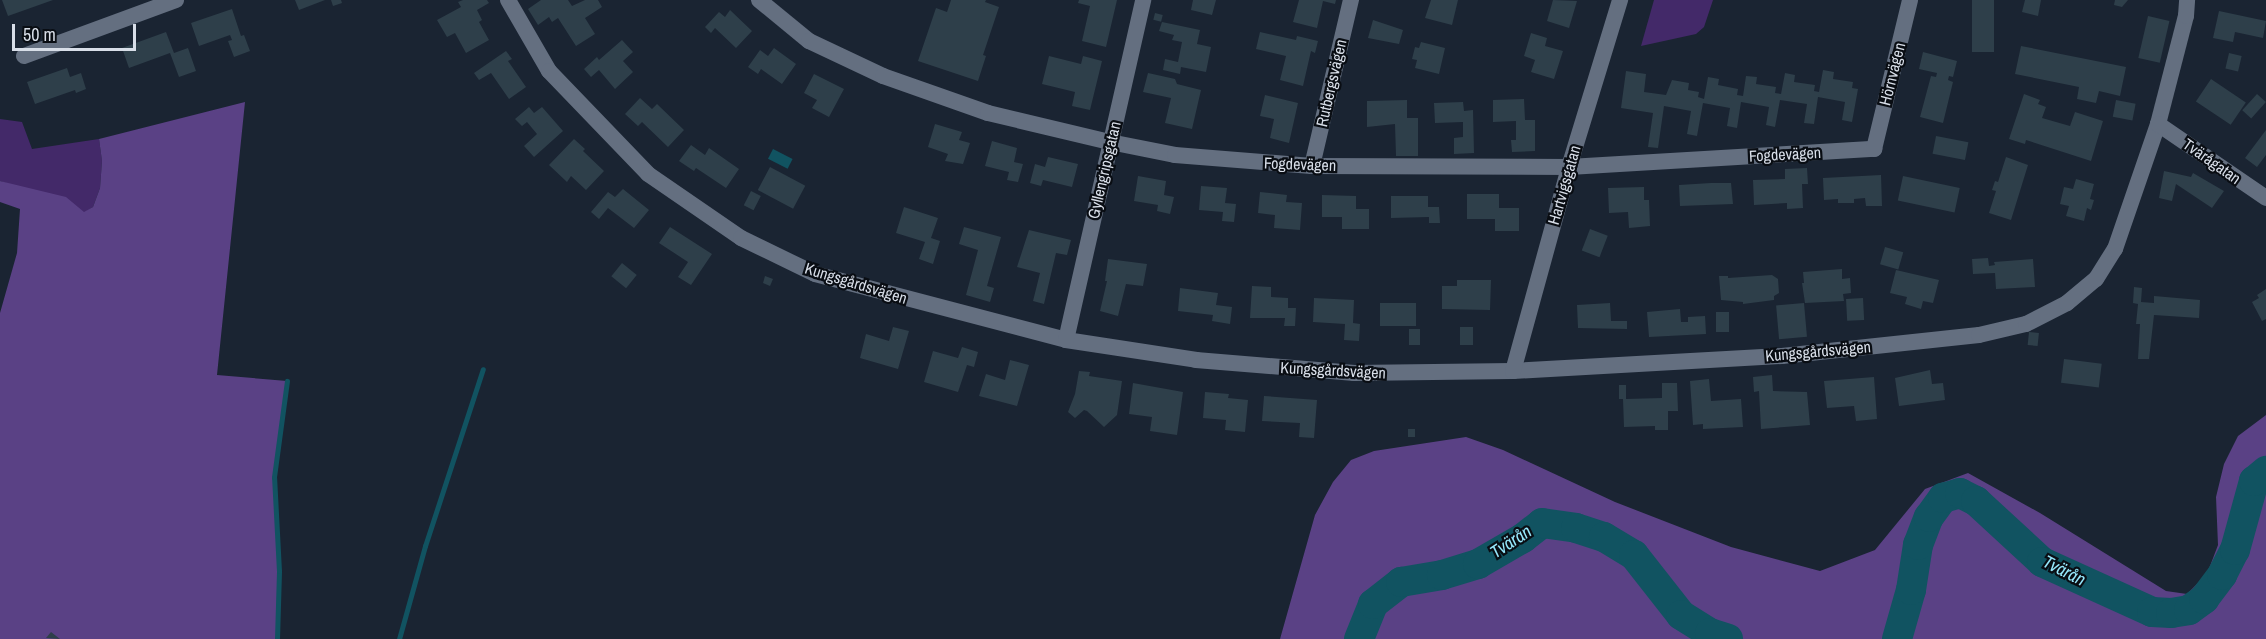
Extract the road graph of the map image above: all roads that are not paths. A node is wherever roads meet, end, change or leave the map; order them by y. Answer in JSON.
{"nodes":[{"id":1,"x":176,"y":0,"type":"edge"},
{"id":2,"x":508,"y":0,"type":"edge"},
{"id":3,"x":759,"y":0,"type":"edge"},
{"id":4,"x":1143,"y":0,"type":"edge"},
{"id":5,"x":1351,"y":0,"type":"edge"},
{"id":6,"x":1620,"y":0,"type":"edge"},
{"id":7,"x":1910,"y":0,"type":"edge"},
{"id":8,"x":2187,"y":0,"type":"edge"},
{"id":9,"x":24,"y":56,"type":"dead end"},
{"id":10,"x":2158,"y":124,"type":"junction"},
{"id":11,"x":1110,"y":142,"type":"junction"},
{"id":12,"x":1874,"y":149,"type":"joint"},
{"id":13,"x":1312,"y":166,"type":"junction"},
{"id":14,"x":1569,"y":167,"type":"junction"},
{"id":15,"x":2266,"y":198,"type":"edge"},
{"id":16,"x":1066,"y":340,"type":"junction"},
{"id":17,"x":1513,"y":371,"type":"junction"}],
"edges":[{"from":1,"to":9,"type":"street"},
{"from":2,"to":16,"type":"street","name":"Kungsgårdsvägen"},
{"from":3,"to":11,"type":"street","name":"Fogdevägen"},
{"from":4,"to":11,"type":"street","name":"Gyllengripsgatan"},
{"from":5,"to":13,"type":"street","name":"Rutbergsvägen"},
{"from":6,"to":14,"type":"street","name":"Hartvigsgatan"},
{"from":7,"to":12,"type":"street","name":"Hörnvägen"},
{"from":8,"to":10,"type":"street","name":"Kungsgårdsvägen"},
{"from":10,"to":15,"type":"street","name":"Tvärågatan"},
{"from":10,"to":17,"type":"street","name":"Kungsgårdsvägen"},
{"from":11,"to":13,"type":"street","name":"Fogdevägen"},
{"from":11,"to":16,"type":"street","name":"Gyllengripsgatan"},
{"from":12,"to":14,"type":"street","name":"Fogdevägen"},
{"from":13,"to":14,"type":"street","name":"Fogdevägen"},
{"from":14,"to":17,"type":"street","name":"Hartvigsgatan"},
{"from":16,"to":17,"type":"street","name":"Kungsgårdsvägen"}]}
